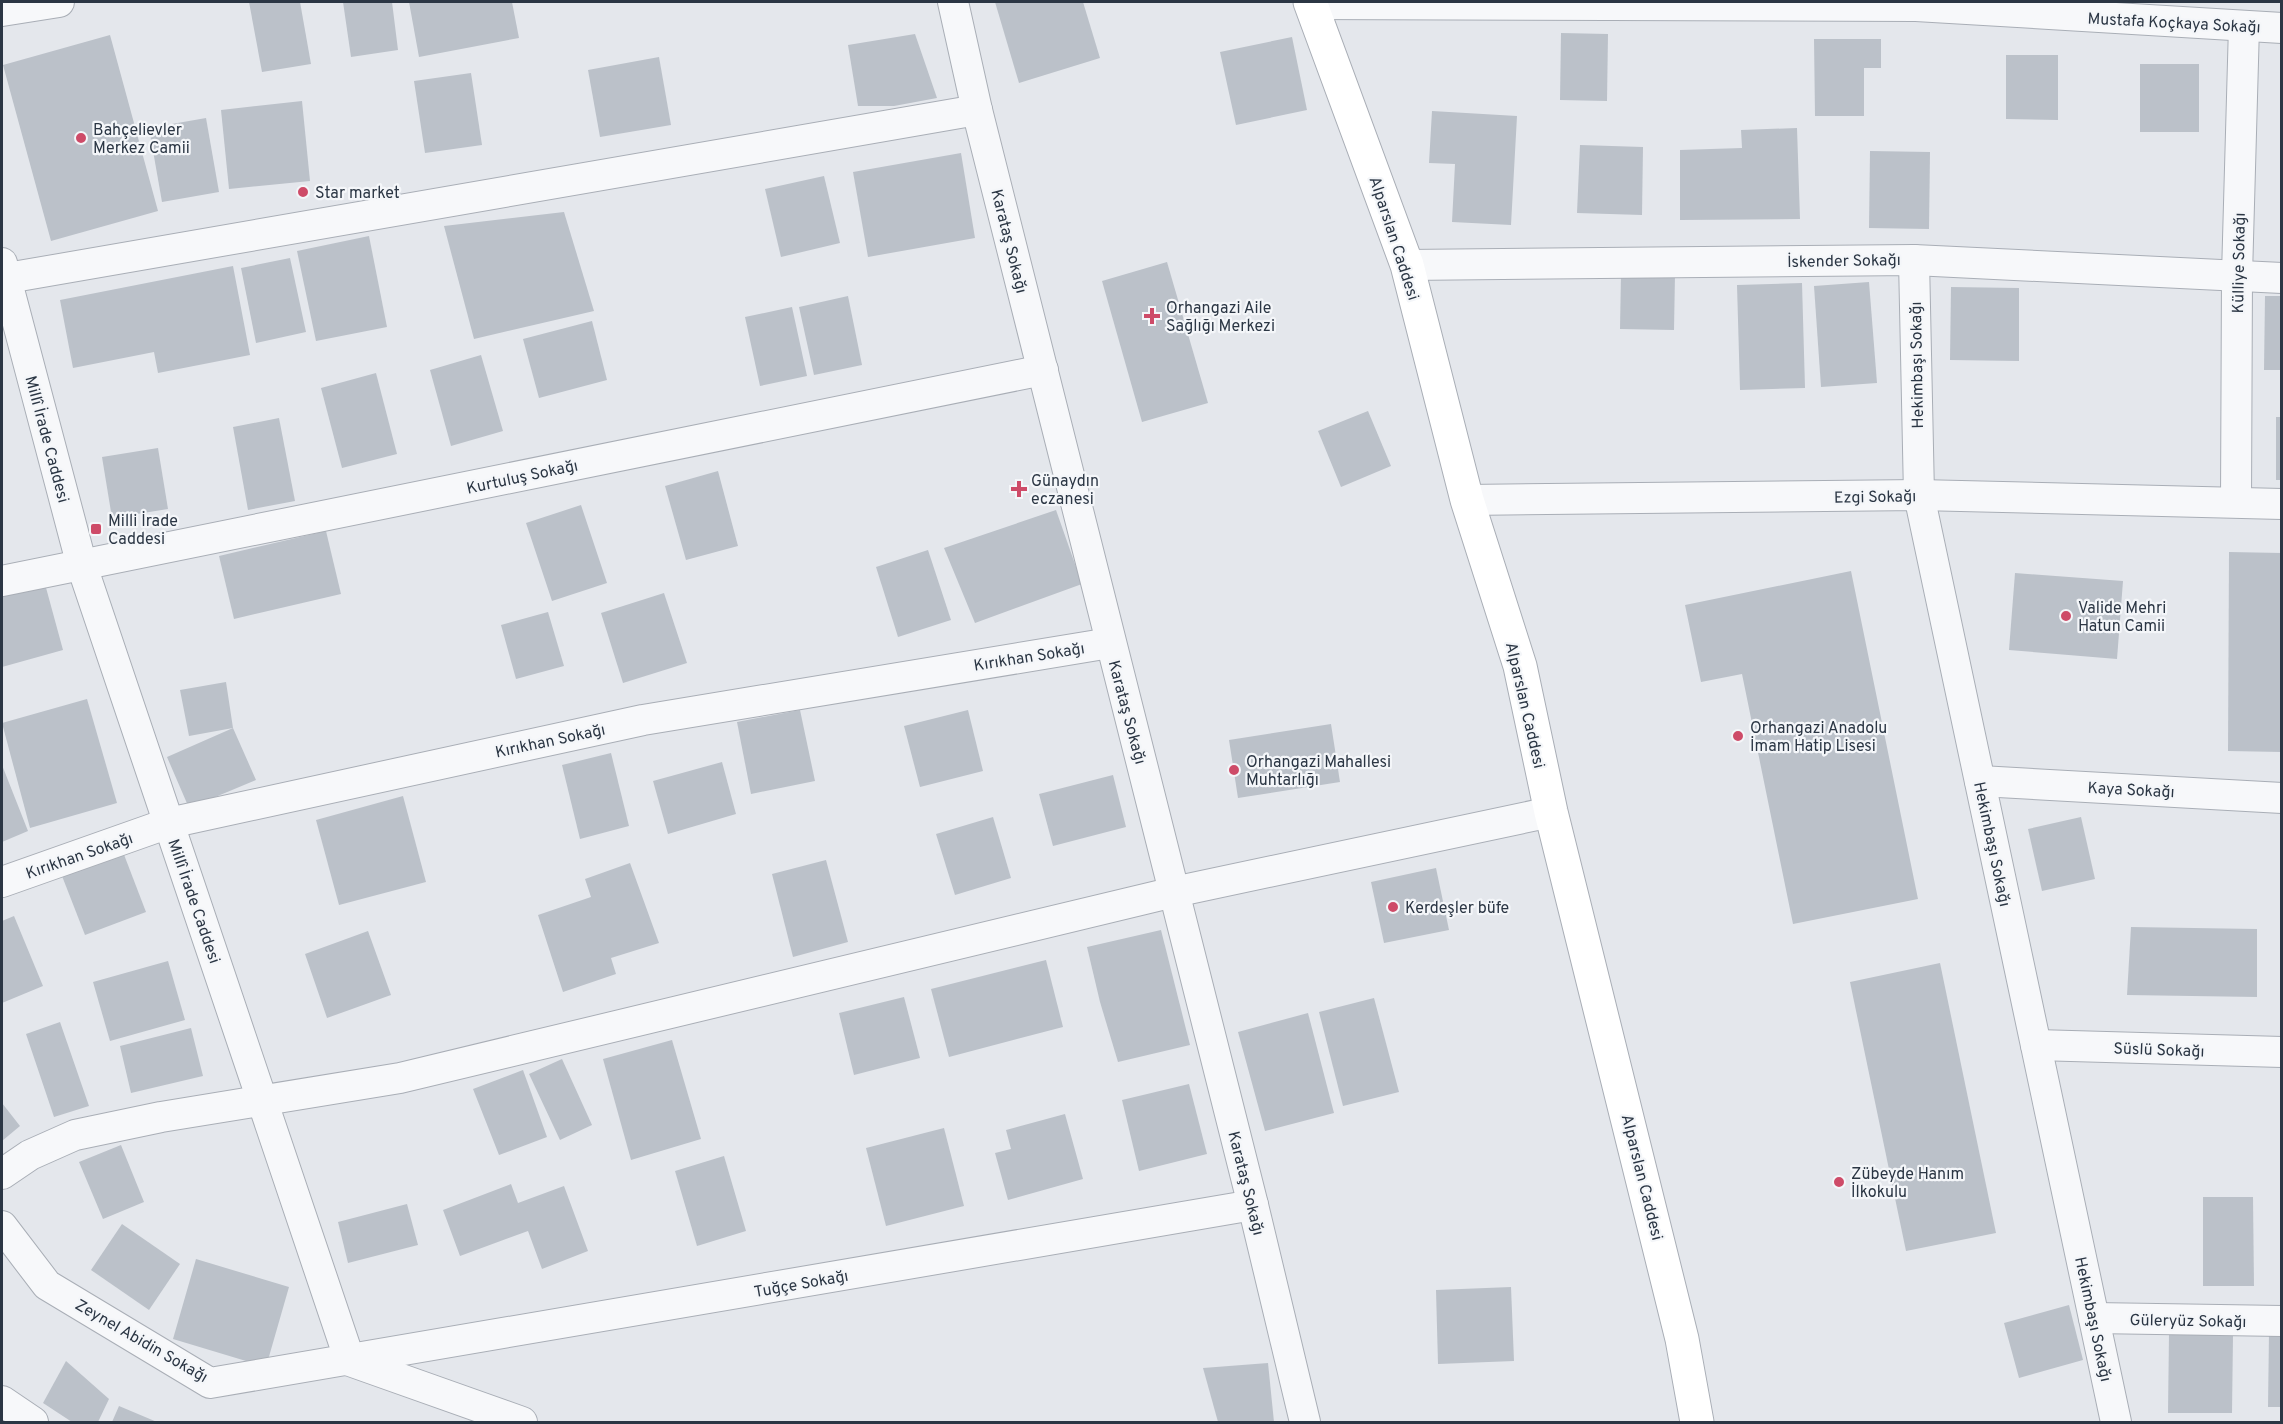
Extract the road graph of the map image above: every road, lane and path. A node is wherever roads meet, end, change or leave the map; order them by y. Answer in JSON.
{"nodes":[{"id":1,"x":59,"y":2,"type":"edge"},
{"id":2,"x":953,"y":2,"type":"edge"},
{"id":3,"x":1310,"y":3,"type":"edge"},
{"id":4,"x":1916,"y":4,"type":"edge"},
{"id":5,"x":2,"y":11,"type":"edge"},
{"id":6,"x":2244,"y":26,"type":"junction"},
{"id":7,"x":2282,"y":28,"type":"edge"},
{"id":8,"x":977,"y":110,"type":"junction"},
{"id":9,"x":1914,"y":260,"type":"junction"},
{"id":10,"x":1407,"y":265,"type":"junction"},
{"id":11,"x":3,"y":274,"type":"edge"},
{"id":12,"x":2237,"y":275,"type":"junction"},
{"id":13,"x":2282,"y":278,"type":"edge"},
{"id":14,"x":1043,"y":370,"type":"junction"},
{"id":15,"x":1919,"y":495,"type":"junction"},
{"id":16,"x":1467,"y":500,"type":"junction"},
{"id":17,"x":2236,"y":501,"type":"junction"},
{"id":18,"x":2282,"y":504,"type":"edge"},
{"id":19,"x":82,"y":566,"type":"junction"},
{"id":20,"x":2,"y":581,"type":"edge"},
{"id":21,"x":1110,"y":643,"type":"junction"},
{"id":22,"x":1980,"y":781,"type":"junction"},
{"id":23,"x":2282,"y":798,"type":"edge"},
{"id":24,"x":1551,"y":812,"type":"junction"},
{"id":25,"x":169,"y":823,"type":"junction"},
{"id":26,"x":2,"y":882,"type":"edge"},
{"id":27,"x":1174,"y":892,"type":"junction"},
{"id":28,"x":2036,"y":1045,"type":"junction"},
{"id":29,"x":2282,"y":1052,"type":"edge"},
{"id":30,"x":262,"y":1099,"type":"junction"},
{"id":31,"x":2,"y":1174,"type":"edge"},
{"id":32,"x":1253,"y":1205,"type":"junction"},
{"id":33,"x":2,"y":1226,"type":"edge"},
{"id":34,"x":2094,"y":1318,"type":"junction"},
{"id":35,"x":2282,"y":1321,"type":"edge"},
{"id":36,"x":350,"y":1361,"type":"junction"},
{"id":37,"x":2,"y":1401,"type":"edge"},
{"id":38,"x":33,"y":1422,"type":"edge"},
{"id":39,"x":522,"y":1422,"type":"edge"},
{"id":40,"x":1305,"y":1422,"type":"edge"},
{"id":41,"x":1697,"y":1422,"type":"edge"},
{"id":42,"x":2116,"y":1422,"type":"edge"}],
"edges":[{"from":1,"to":5,"type":"street"},
{"from":2,"to":8,"type":"street","name":"Karataş Sokağı"},
{"from":3,"to":4,"type":"street","name":"Mustafa Koçkaya Sokağı"},
{"from":3,"to":10,"type":"street","name":"Alparslan Caddesi"},
{"from":4,"to":6,"type":"street","name":"Mustafa Koçkaya Sokağı"},
{"from":6,"to":7,"type":"street","name":"Mustafa Koçkaya Sokağı"},
{"from":6,"to":12,"type":"street","name":"Külliye Sokağı"},
{"from":8,"to":11,"type":"street"},
{"from":8,"to":14,"type":"street","name":"Karataş Sokağı"},
{"from":9,"to":10,"type":"street","name":"İskender Sokağı"},
{"from":9,"to":12,"type":"street","name":"İskender Sokağı"},
{"from":9,"to":15,"type":"street","name":"Hekimbaşı Sokağı"},
{"from":10,"to":16,"type":"street","name":"Alparslan Caddesi"},
{"from":11,"to":19,"type":"street","name":"Millî İrade Caddesi"},
{"from":12,"to":13,"type":"street","name":"İskender Sokağı"},
{"from":12,"to":17,"type":"street","name":"Külliye Sokağı"},
{"from":14,"to":19,"type":"street","name":"Kurtuluş Sokağı"},
{"from":14,"to":21,"type":"street","name":"Karataş Sokağı"},
{"from":15,"to":16,"type":"street","name":"Ezgi Sokağı"},
{"from":15,"to":17,"type":"street","name":"Ezgi Sokağı"},
{"from":15,"to":22,"type":"street","name":"Hekimbaşı Sokağı"},
{"from":16,"to":24,"type":"street","name":"Alparslan Caddesi"},
{"from":17,"to":18,"type":"street","name":"Ezgi Sokağı"},
{"from":19,"to":20,"type":"street","name":"Kurtuluş Sokağı"},
{"from":19,"to":25,"type":"street","name":"Millî İrade Caddesi"},
{"from":21,"to":25,"type":"street","name":"Kırıkhan Sokağı"},
{"from":21,"to":27,"type":"street","name":"Karataş Sokağı"},
{"from":22,"to":23,"type":"street","name":"Kaya Sokağı"},
{"from":22,"to":28,"type":"street","name":"Hekimbaşı Sokağı"},
{"from":24,"to":27,"type":"street"},
{"from":24,"to":41,"type":"street","name":"Alparslan Caddesi"},
{"from":25,"to":26,"type":"street","name":"Kırıkhan Sokağı"},
{"from":25,"to":30,"type":"street","name":"Millî İrade Caddesi"},
{"from":27,"to":30,"type":"street"},
{"from":27,"to":32,"type":"street","name":"Karataş Sokağı"},
{"from":28,"to":29,"type":"street","name":"Süslü Sokağı"},
{"from":28,"to":34,"type":"street","name":"Hekimbaşı Sokağı"},
{"from":30,"to":31,"type":"street"},
{"from":30,"to":36,"type":"street","name":"Millî İrade Caddesi"},
{"from":32,"to":36,"type":"street","name":"Tuğçe Sokağı"},
{"from":32,"to":40,"type":"street","name":"Karataş Sokağı"},
{"from":33,"to":36,"type":"street","name":"Zeynel Abidin Sokağı"},
{"from":34,"to":35,"type":"street","name":"Güleryüz Sokağı"},
{"from":34,"to":42,"type":"street","name":"Hekimbaşı Sokağı"},
{"from":36,"to":39,"type":"street"},
{"from":37,"to":38,"type":"street"}]}
